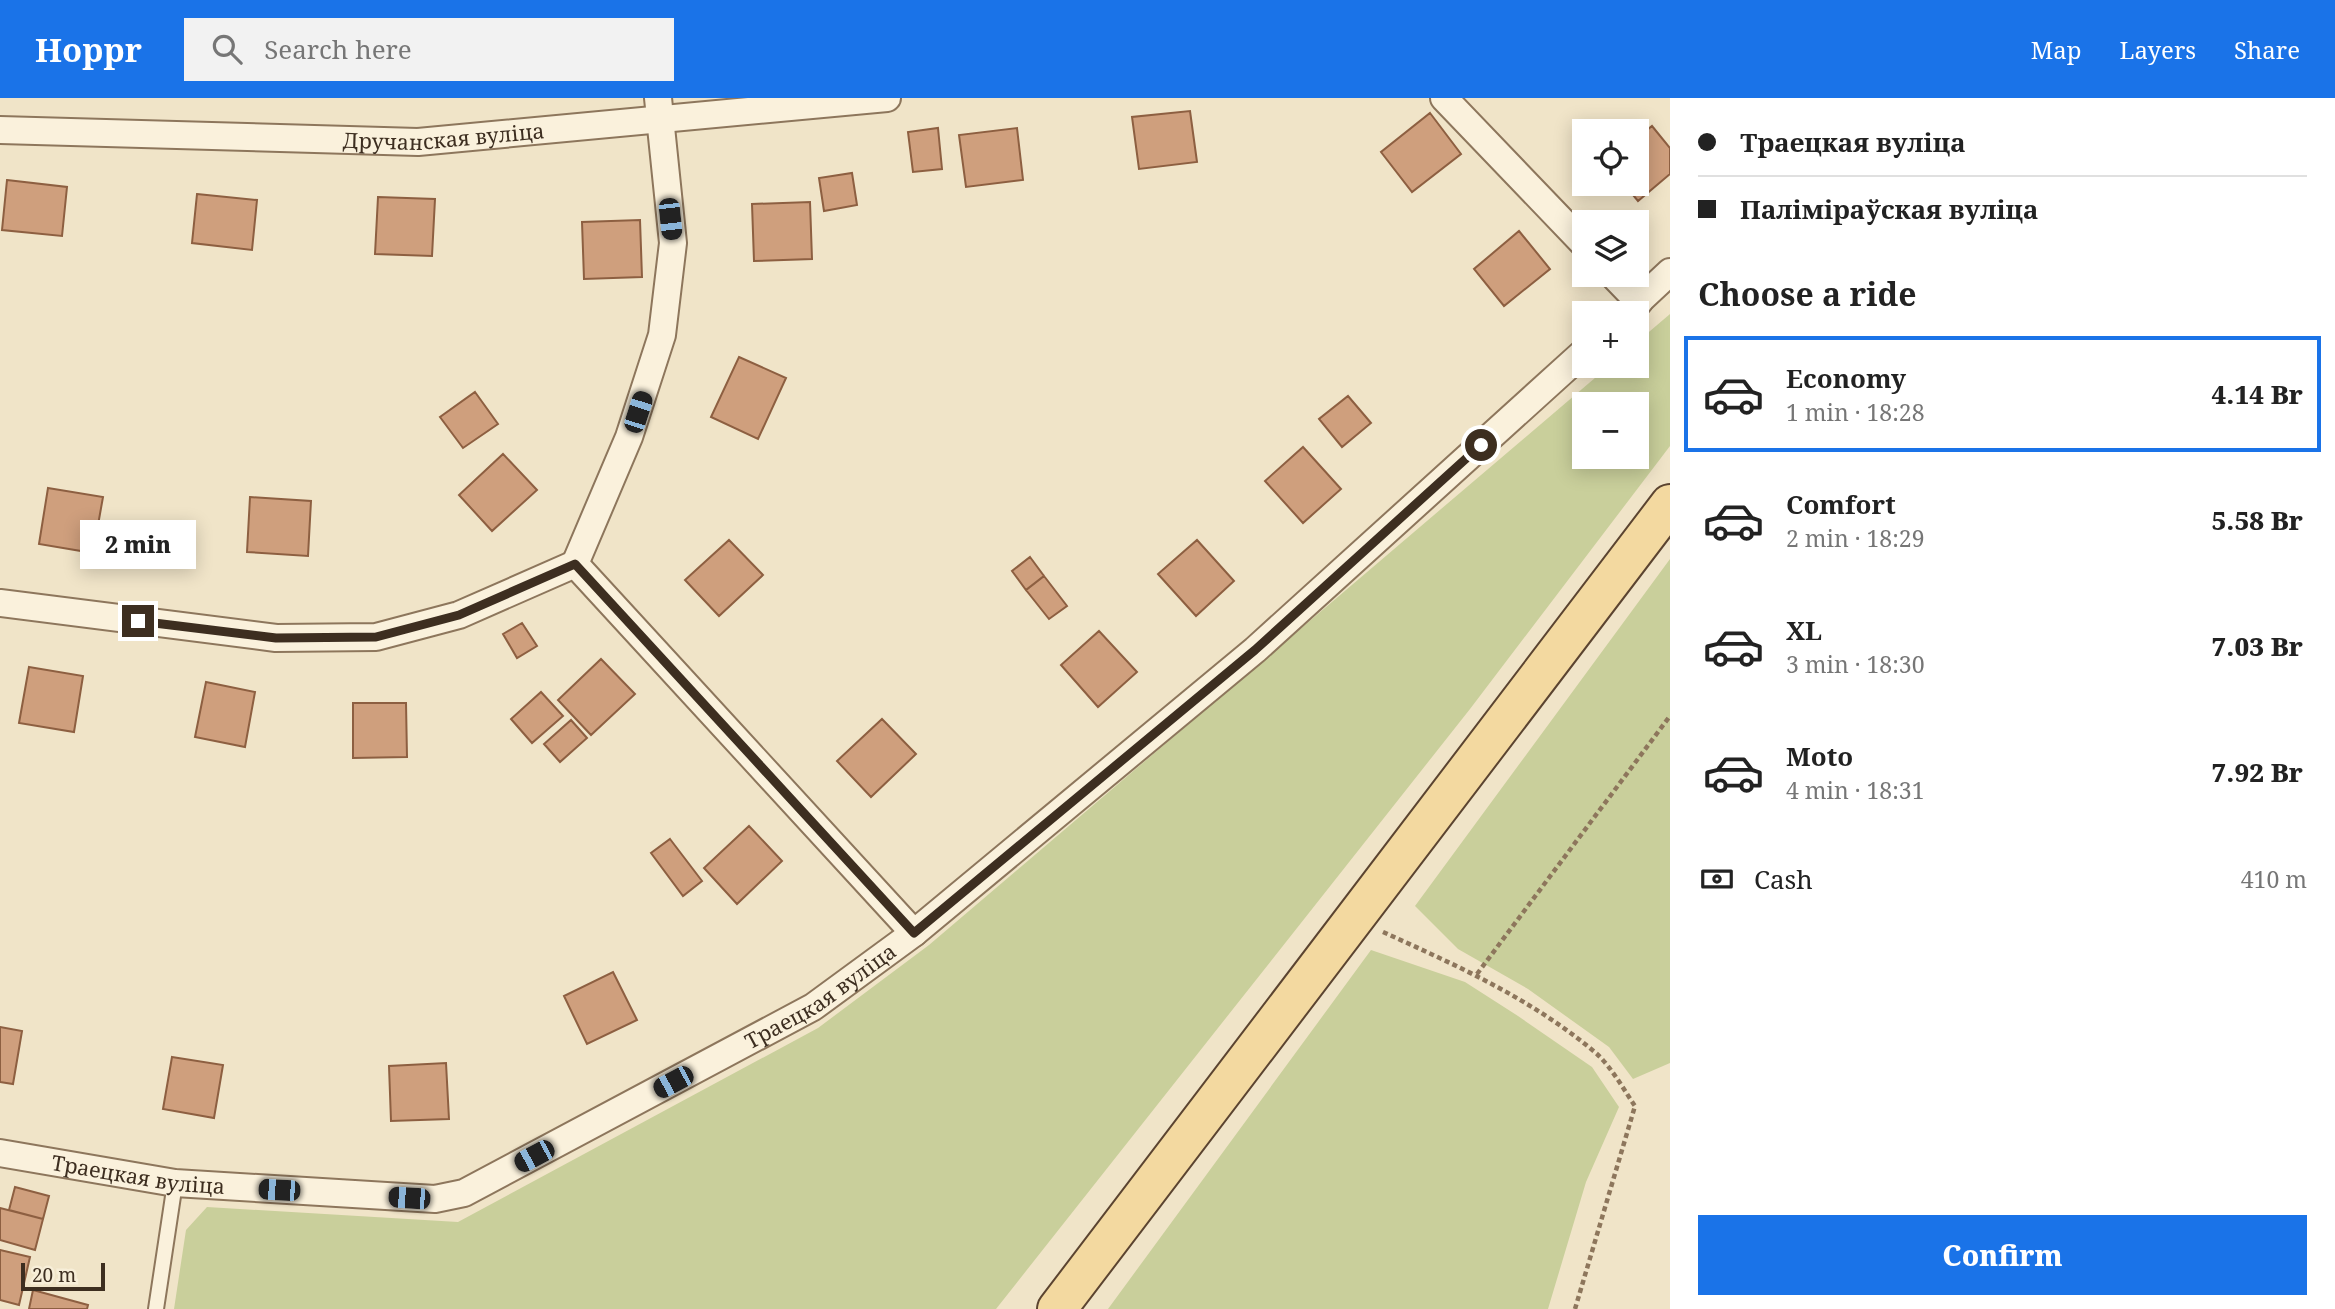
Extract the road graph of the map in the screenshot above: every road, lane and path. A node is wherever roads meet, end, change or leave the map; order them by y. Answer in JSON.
{"nodes":[{"id":1,"x":887,"y":98,"type":"edge"},
{"id":2,"x":1444,"y":98,"type":"edge"},
{"id":3,"x":659,"y":108,"type":"edge"},
{"id":4,"x":0,"y":130,"type":"edge"},
{"id":5,"x":1572,"y":231,"type":"edge"},
{"id":6,"x":1670,"y":272,"type":"edge"},
{"id":7,"x":1639,"y":301,"type":"edge"},
{"id":8,"x":1572,"y":363,"type":"edge"},
{"id":9,"x":1670,"y":504,"type":"edge"},
{"id":10,"x":575,"y":564,"type":"junction"},
{"id":11,"x":0,"y":603,"type":"edge"},
{"id":12,"x":1670,"y":716,"type":"edge"},
{"id":13,"x":1353,"y":919,"type":"junction"},
{"id":14,"x":914,"y":933,"type":"junction"},
{"id":15,"x":1477,"y":974,"type":"junction"},
{"id":16,"x":0,"y":1153,"type":"edge"},
{"id":17,"x":175,"y":1183,"type":"junction"},
{"id":18,"x":156,"y":1309,"type":"edge"},
{"id":19,"x":1057,"y":1309,"type":"edge"},
{"id":20,"x":1575,"y":1309,"type":"edge"}],
"edges":[{"from":1,"to":3,"type":"street","name":"Дручанская вуліца"},
{"from":2,"to":5,"type":"street"},
{"from":3,"to":4,"type":"street","name":"Дручанская вуліца"},
{"from":3,"to":10,"type":"street"},
{"from":6,"to":7,"type":"street"},
{"from":8,"to":14,"type":"street","name":"Траецкая вуліца"},
{"from":9,"to":13,"type":"main road"},
{"from":10,"to":11,"type":"street"},
{"from":10,"to":14,"type":"street"},
{"from":12,"to":15,"type":"path"},
{"from":13,"to":15,"type":"path"},
{"from":13,"to":19,"type":"main road"},
{"from":14,"to":17,"type":"street","name":"Траецкая вуліца"},
{"from":15,"to":20,"type":"path"},
{"from":16,"to":17,"type":"street","name":"Траецкая вуліца"},
{"from":17,"to":18,"type":"lane"}]}
